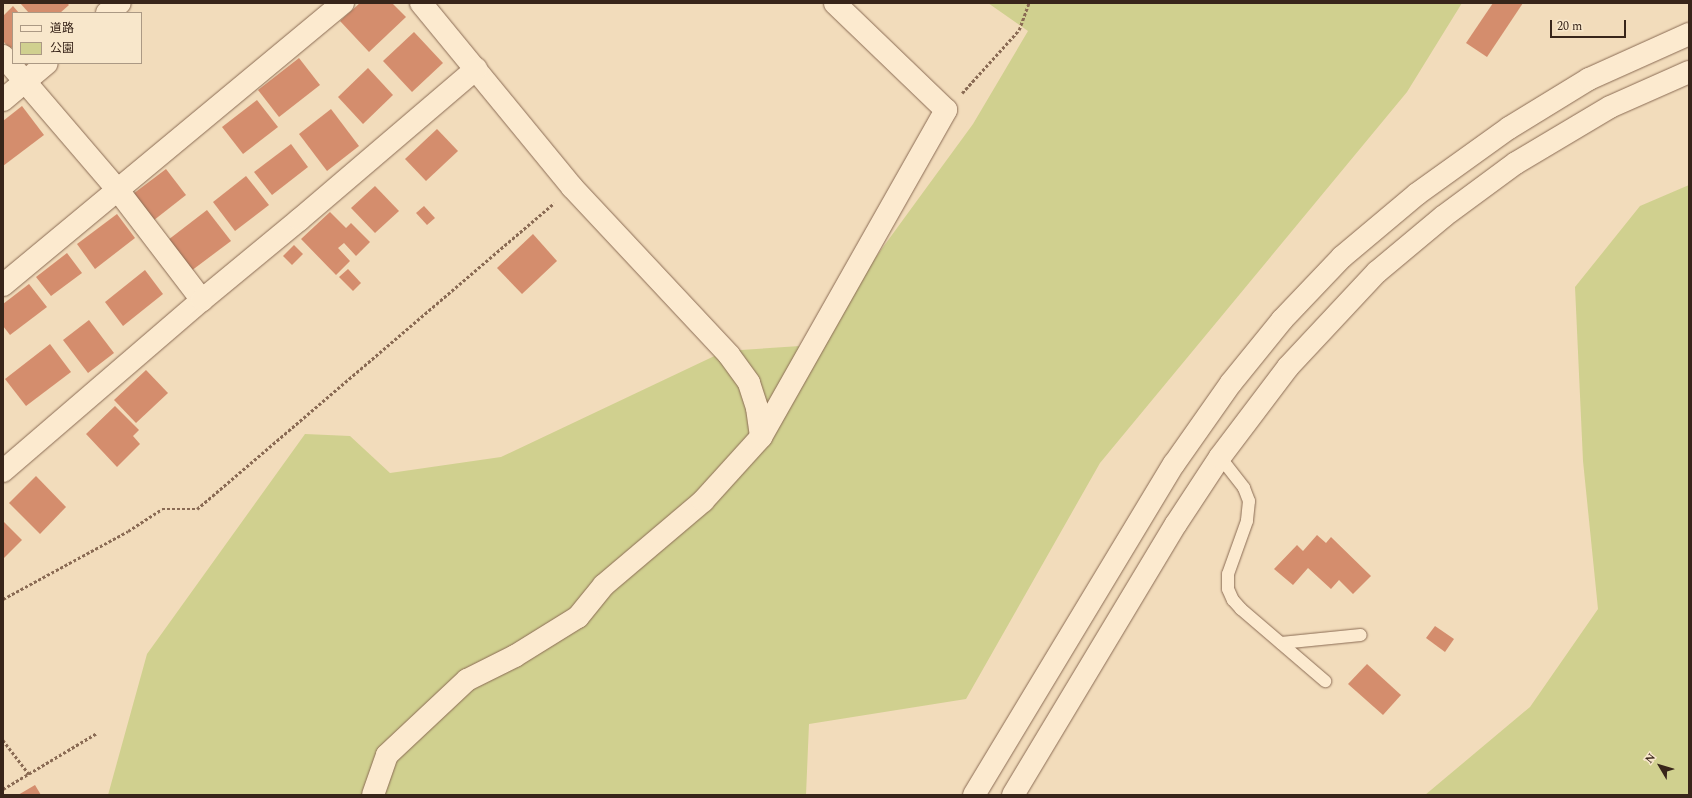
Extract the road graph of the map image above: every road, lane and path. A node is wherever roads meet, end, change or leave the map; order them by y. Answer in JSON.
{"nodes":[{"id":1,"x":120,"y":3,"type":"edge"},
{"id":2,"x":343,"y":3,"type":"edge"},
{"id":3,"x":421,"y":3,"type":"edge"},
{"id":4,"x":836,"y":3,"type":"edge"},
{"id":5,"x":1029,"y":3,"type":"edge"},
{"id":6,"x":108,"y":12,"type":"edge"},
{"id":7,"x":1689,"y":34,"type":"edge"},
{"id":8,"x":3,"y":56,"type":"edge"},
{"id":9,"x":46,"y":64,"type":"edge"},
{"id":10,"x":476,"y":69,"type":"junction"},
{"id":11,"x":1689,"y":72,"type":"edge"},
{"id":12,"x":25,"y":81,"type":"junction"},
{"id":13,"x":3,"y":100,"type":"edge"},
{"id":14,"x":946,"y":110,"type":"junction"},
{"id":15,"x":572,"y":187,"type":"junction"},
{"id":16,"x":117,"y":189,"type":"junction"},
{"id":17,"x":3,"y":285,"type":"edge"},
{"id":18,"x":202,"y":300,"type":"junction"},
{"id":19,"x":761,"y":437,"type":"junction"},
{"id":20,"x":1220,"y":457,"type":"junction"},
{"id":21,"x":3,"y":471,"type":"edge"},
{"id":22,"x":3,"y":599,"type":"edge"},
{"id":23,"x":1361,"y":635,"type":"dead end"},
{"id":24,"x":1281,"y":643,"type":"junction"},
{"id":25,"x":1325,"y":681,"type":"dead end"},
{"id":26,"x":98,"y":733,"type":"dead end"},
{"id":27,"x":3,"y":740,"type":"edge"},
{"id":28,"x":29,"y":774,"type":"junction"},
{"id":29,"x":3,"y":789,"type":"edge"},
{"id":30,"x":373,"y":795,"type":"edge"},
{"id":31,"x":974,"y":795,"type":"edge"},
{"id":32,"x":1013,"y":795,"type":"edge"}],
"edges":[{"from":1,"to":6,"type":"street"},
{"from":2,"to":16,"type":"street"},
{"from":3,"to":10,"type":"street"},
{"from":4,"to":14,"type":"street"},
{"from":5,"to":14,"type":"path"},
{"from":7,"to":31,"type":"street"},
{"from":8,"to":12,"type":"street"},
{"from":9,"to":12,"type":"street"},
{"from":10,"to":15,"type":"street"},
{"from":10,"to":18,"type":"street"},
{"from":11,"to":20,"type":"street"},
{"from":12,"to":13,"type":"street"},
{"from":12,"to":16,"type":"street"},
{"from":14,"to":19,"type":"street"},
{"from":15,"to":19,"type":"street"},
{"from":15,"to":22,"type":"path"},
{"from":16,"to":17,"type":"street"},
{"from":16,"to":18,"type":"street"},
{"from":18,"to":21,"type":"street"},
{"from":19,"to":30,"type":"street"},
{"from":20,"to":24,"type":"lane"},
{"from":20,"to":32,"type":"street"},
{"from":23,"to":24,"type":"lane"},
{"from":24,"to":25,"type":"lane"},
{"from":26,"to":28,"type":"path"},
{"from":27,"to":28,"type":"path"},
{"from":28,"to":29,"type":"path"}]}
